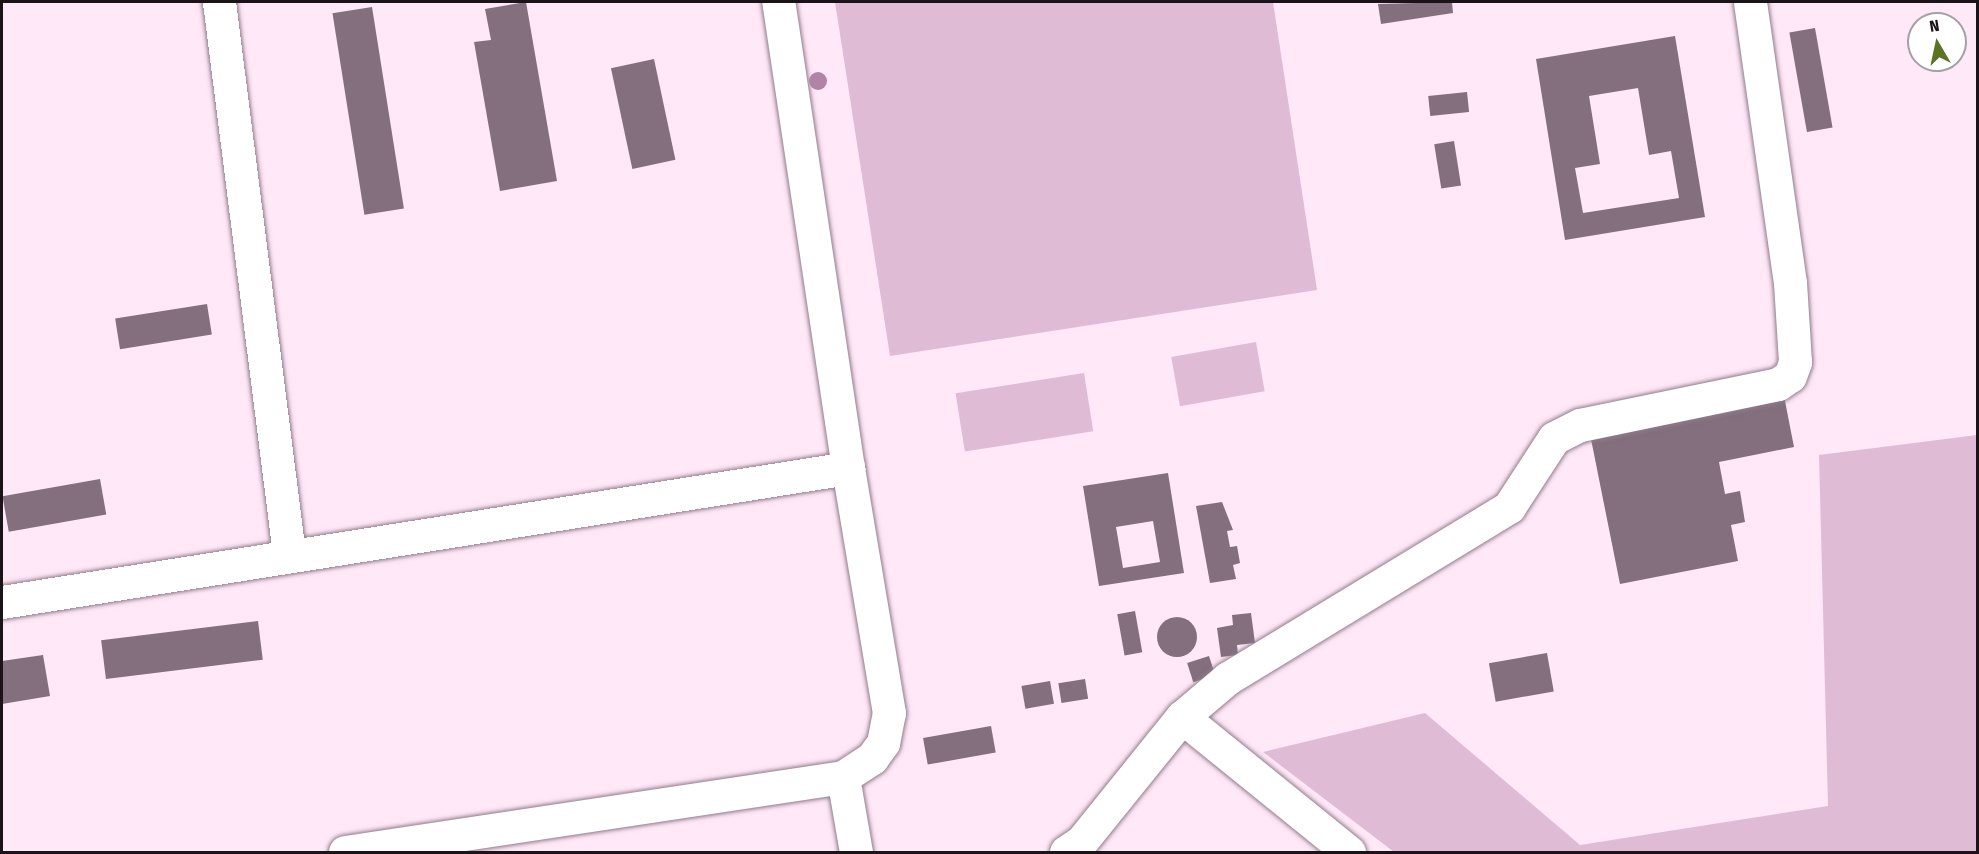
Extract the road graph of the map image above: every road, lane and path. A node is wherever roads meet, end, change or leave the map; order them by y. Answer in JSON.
{"nodes":[{"id":1,"x":219,"y":2,"type":"edge"},
{"id":2,"x":778,"y":2,"type":"edge"},
{"id":3,"x":1750,"y":2,"type":"edge"},
{"id":4,"x":848,"y":468,"type":"junction"},
{"id":5,"x":289,"y":554,"type":"junction"},
{"id":6,"x":2,"y":602,"type":"edge"},
{"id":7,"x":1182,"y":717,"type":"junction"},
{"id":8,"x":843,"y":777,"type":"junction"},
{"id":9,"x":1077,"y":849,"type":"edge"},
{"id":10,"x":352,"y":852,"type":"edge"},
{"id":11,"x":856,"y":852,"type":"edge"},
{"id":12,"x":1349,"y":852,"type":"edge"}],
"edges":[{"from":1,"to":5,"type":"street"},
{"from":2,"to":4,"type":"street"},
{"from":3,"to":7,"type":"street"},
{"from":4,"to":5,"type":"street"},
{"from":4,"to":8,"type":"street"},
{"from":5,"to":6,"type":"street"},
{"from":7,"to":9,"type":"street"},
{"from":7,"to":12,"type":"street"},
{"from":8,"to":10,"type":"street"},
{"from":8,"to":11,"type":"street"}]}
